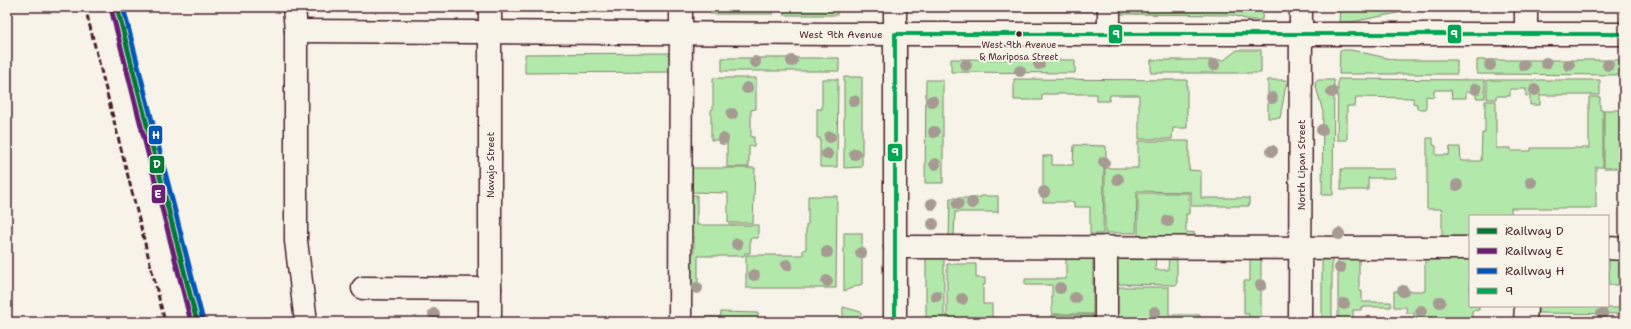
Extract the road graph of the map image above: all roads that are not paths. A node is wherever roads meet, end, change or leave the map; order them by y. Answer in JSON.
{"nodes":[{"id":1,"x":294,"y":7,"type":"edge"},
{"id":2,"x":490,"y":7,"type":"edge"},
{"id":3,"x":681,"y":7,"type":"edge"},
{"id":4,"x":895,"y":7,"type":"edge"},
{"id":5,"x":1109,"y":7,"type":"edge"},
{"id":6,"x":1301,"y":7,"type":"edge"},
{"id":7,"x":1526,"y":7,"type":"edge"},
{"id":8,"x":296,"y":31,"type":"junction"},
{"id":9,"x":490,"y":32,"type":"junction"},
{"id":10,"x":681,"y":33,"type":"junction"},
{"id":11,"x":895,"y":34,"type":"junction"},
{"id":12,"x":1109,"y":34,"type":"junction"},
{"id":13,"x":1301,"y":34,"type":"junction"},
{"id":14,"x":1526,"y":34,"type":"junction"},
{"id":15,"x":1624,"y":34,"type":"edge"},
{"id":16,"x":895,"y":247,"type":"junction"},
{"id":17,"x":1106,"y":248,"type":"junction"},
{"id":18,"x":1300,"y":248,"type":"junction"},
{"id":19,"x":1469,"y":248,"type":"edge"},
{"id":20,"x":1609,"y":248,"type":"edge"},
{"id":21,"x":1624,"y":248,"type":"edge"},
{"id":22,"x":363,"y":288,"type":"dead end"},
{"id":23,"x":490,"y":289,"type":"junction"},
{"id":24,"x":1526,"y":307,"type":"edge"},
{"id":25,"x":306,"y":322,"type":"edge"},
{"id":26,"x":490,"y":322,"type":"edge"},
{"id":27,"x":680,"y":322,"type":"edge"},
{"id":28,"x":895,"y":322,"type":"edge"},
{"id":29,"x":1106,"y":322,"type":"edge"},
{"id":30,"x":1300,"y":322,"type":"edge"},
{"id":31,"x":1526,"y":322,"type":"edge"}],
"edges":[{"from":1,"to":8,"type":"street"},
{"from":2,"to":9,"type":"street","name":"Navajo Street"},
{"from":3,"to":10,"type":"street"},
{"from":4,"to":11,"type":"street"},
{"from":5,"to":12,"type":"street"},
{"from":6,"to":13,"type":"street","name":"North Lipan Street"},
{"from":7,"to":14,"type":"street"},
{"from":8,"to":9,"type":"street","name":"West 9th Avenue"},
{"from":8,"to":25,"type":"street"},
{"from":9,"to":10,"type":"street","name":"West 9th Avenue"},
{"from":9,"to":23,"type":"street","name":"Navajo Street"},
{"from":10,"to":11,"type":"street","name":"West 9th Avenue"},
{"from":10,"to":27,"type":"street"},
{"from":11,"to":12,"type":"street","name":"West 9th Avenue"},
{"from":11,"to":16,"type":"street"},
{"from":12,"to":13,"type":"street","name":"West 9th Avenue"},
{"from":13,"to":14,"type":"street","name":"West 9th Avenue"},
{"from":13,"to":18,"type":"street","name":"North Lipan Street"},
{"from":14,"to":15,"type":"street","name":"West 9th Avenue"},
{"from":16,"to":17,"type":"street"},
{"from":16,"to":28,"type":"street"},
{"from":17,"to":18,"type":"street"},
{"from":17,"to":29,"type":"street"},
{"from":18,"to":19,"type":"street"},
{"from":18,"to":30,"type":"street","name":"North Lipan Street"},
{"from":20,"to":21,"type":"street"},
{"from":22,"to":23,"type":"street"},
{"from":23,"to":26,"type":"street","name":"Navajo Street"},
{"from":24,"to":31,"type":"street"}]}
